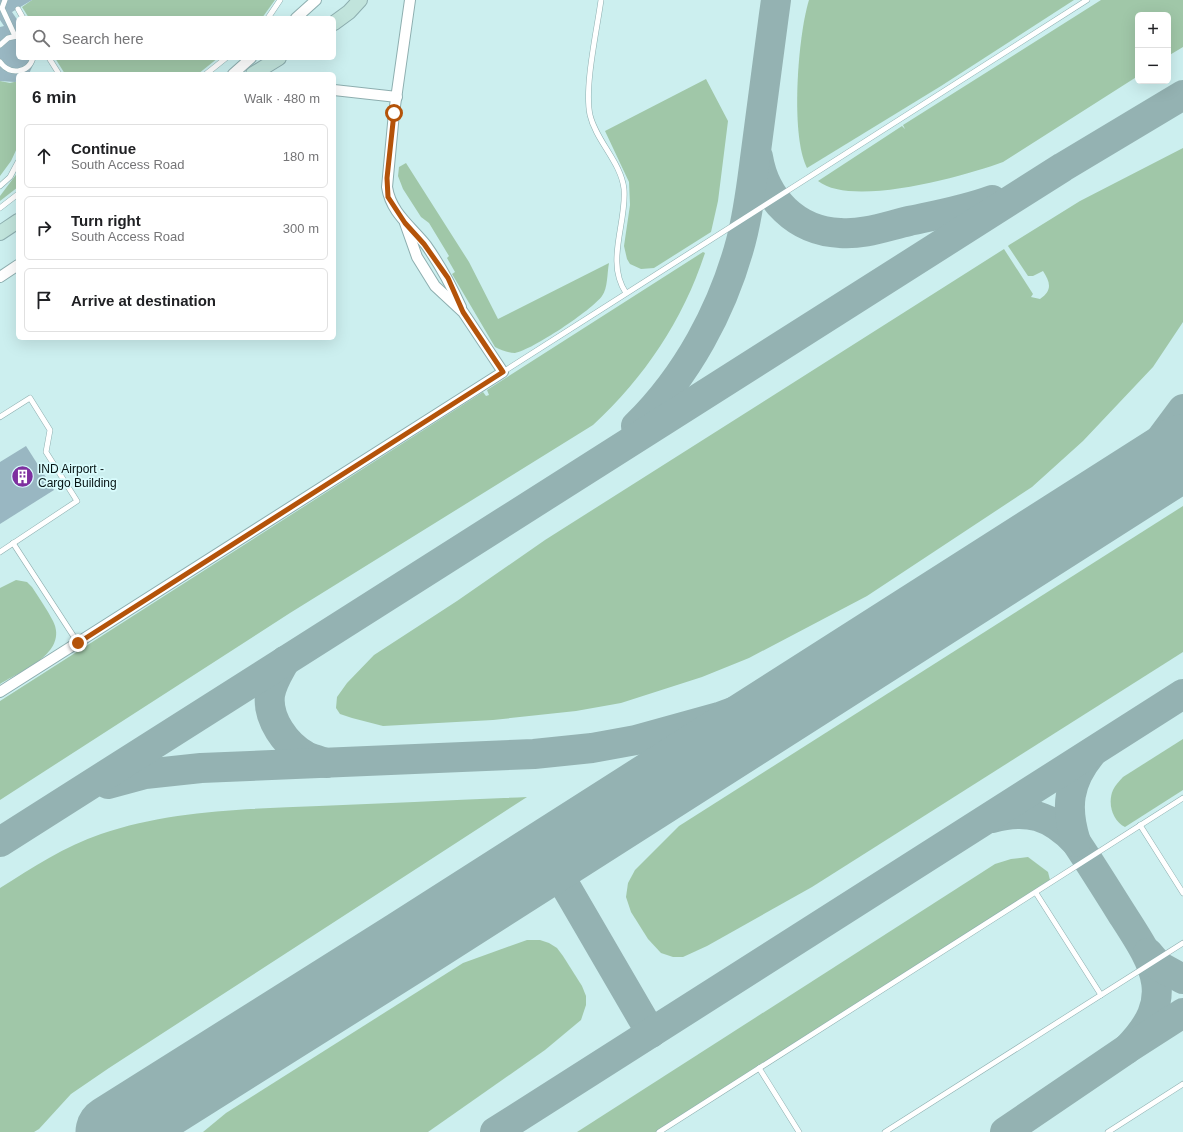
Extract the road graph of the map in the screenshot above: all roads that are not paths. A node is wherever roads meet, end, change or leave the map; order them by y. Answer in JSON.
{"nodes":[{"id":1,"x":5,"y":0,"type":"edge"},
{"id":2,"x":280,"y":0,"type":"edge"},
{"id":3,"x":316,"y":0,"type":"edge"},
{"id":4,"x":360,"y":0,"type":"edge"},
{"id":5,"x":410,"y":0,"type":"edge"},
{"id":6,"x":601,"y":0,"type":"edge"},
{"id":7,"x":1087,"y":0,"type":"edge"},
{"id":8,"x":18,"y":9,"type":"dead end"},
{"id":9,"x":22,"y":16,"type":"edge"},
{"id":10,"x":269,"y":16,"type":"edge"},
{"id":11,"x":298,"y":16,"type":"edge"},
{"id":12,"x":336,"y":22,"type":"edge"},
{"id":13,"x":16,"y":34,"type":"edge"},
{"id":14,"x":16,"y":36,"type":"edge"},
{"id":15,"x":0,"y":45,"type":"edge"},
{"id":16,"x":32,"y":60,"type":"edge"},
{"id":17,"x":50,"y":60,"type":"edge"},
{"id":18,"x":224,"y":60,"type":"edge"},
{"id":19,"x":249,"y":60,"type":"edge"},
{"id":20,"x":276,"y":60,"type":"edge"},
{"id":21,"x":0,"y":62,"type":"edge"},
{"id":22,"x":27,"y":71,"type":"edge"},
{"id":23,"x":58,"y":72,"type":"edge"},
{"id":24,"x":208,"y":72,"type":"edge"},
{"id":25,"x":235,"y":72,"type":"edge"},
{"id":26,"x":256,"y":72,"type":"edge"},
{"id":27,"x":336,"y":90,"type":"edge"},
{"id":28,"x":397,"y":96,"type":"junction"},
{"id":29,"x":16,"y":166,"type":"edge"},
{"id":30,"x":0,"y":186,"type":"edge"},
{"id":31,"x":16,"y":196,"type":"edge"},
{"id":32,"x":0,"y":208,"type":"edge"},
{"id":33,"x":16,"y":222,"type":"edge"},
{"id":34,"x":405,"y":223,"type":"junction"},
{"id":35,"x":0,"y":233,"type":"edge"},
{"id":36,"x":16,"y":266,"type":"edge"},
{"id":37,"x":0,"y":277,"type":"edge"},
{"id":38,"x":626,"y":293,"type":"junction"},
{"id":39,"x":463,"y":312,"type":"junction"},
{"id":40,"x":503,"y":372,"type":"junction"},
{"id":41,"x":0,"y":417,"type":"edge"},
{"id":42,"x":13,"y":543,"type":"junction"},
{"id":43,"x":0,"y":552,"type":"edge"},
{"id":44,"x":78,"y":643,"type":"junction"},
{"id":45,"x":0,"y":692,"type":"edge"},
{"id":46,"x":1183,"y":798,"type":"edge"},
{"id":47,"x":1140,"y":825,"type":"junction"},
{"id":48,"x":1036,"y":892,"type":"junction"},
{"id":49,"x":1183,"y":893,"type":"edge"},
{"id":50,"x":1183,"y":943,"type":"edge"},
{"id":51,"x":1101,"y":995,"type":"junction"},
{"id":52,"x":759,"y":1068,"type":"junction"},
{"id":53,"x":1183,"y":1084,"type":"edge"},
{"id":54,"x":659,"y":1132,"type":"edge"},
{"id":55,"x":799,"y":1132,"type":"edge"},
{"id":56,"x":885,"y":1132,"type":"edge"},
{"id":57,"x":1108,"y":1132,"type":"edge"}],
"edges":[{"from":1,"to":13,"type":"lane"},
{"from":2,"to":10,"type":"lane"},
{"from":3,"to":11,"type":"street"},
{"from":4,"to":12,"type":"street"},
{"from":5,"to":28,"type":"street"},
{"from":6,"to":38,"type":"lane"},
{"from":7,"to":38,"type":"lane"},
{"from":8,"to":9,"type":"lane"},
{"from":14,"to":15,"type":"lane"},
{"from":16,"to":22,"type":"lane"},
{"from":17,"to":23,"type":"lane"},
{"from":18,"to":24,"type":"lane"},
{"from":19,"to":25,"type":"street"},
{"from":20,"to":26,"type":"street"},
{"from":21,"to":22,"type":"lane"},
{"from":27,"to":28,"type":"street"},
{"from":28,"to":34,"type":"street"},
{"from":29,"to":30,"type":"lane"},
{"from":31,"to":32,"type":"lane"},
{"from":33,"to":35,"type":"street"},
{"from":34,"to":39,"type":"street"},
{"from":34,"to":39,"type":"street"},
{"from":36,"to":37,"type":"street"},
{"from":38,"to":40,"type":"lane"},
{"from":39,"to":40,"type":"street"},
{"from":40,"to":44,"type":"street"},
{"from":41,"to":42,"type":"lane"},
{"from":42,"to":43,"type":"lane"},
{"from":42,"to":44,"type":"lane"},
{"from":44,"to":45,"type":"street"},
{"from":46,"to":47,"type":"lane"},
{"from":47,"to":48,"type":"lane"},
{"from":47,"to":49,"type":"lane"},
{"from":48,"to":51,"type":"lane"},
{"from":48,"to":52,"type":"lane"},
{"from":50,"to":51,"type":"lane"},
{"from":51,"to":56,"type":"lane"},
{"from":52,"to":54,"type":"lane"},
{"from":52,"to":55,"type":"lane"},
{"from":53,"to":57,"type":"lane"}]}
